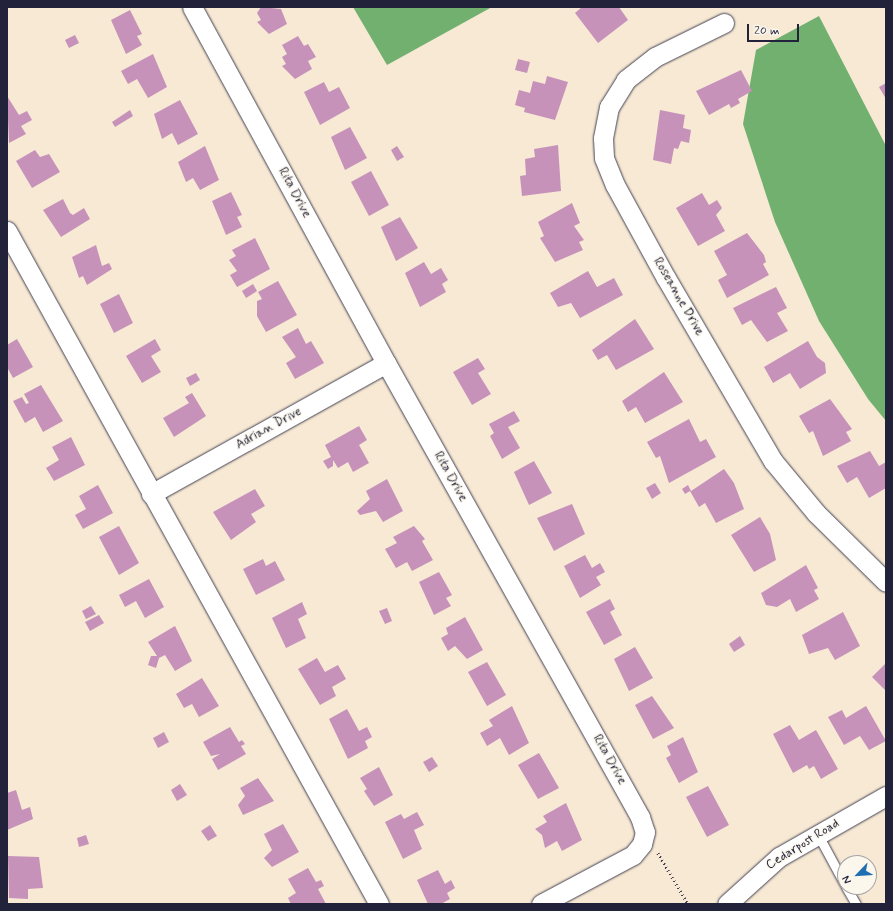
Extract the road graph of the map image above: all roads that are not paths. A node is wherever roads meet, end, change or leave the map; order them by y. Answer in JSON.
{"nodes":[{"id":1,"x":192,"y":7,"type":"edge"},
{"id":2,"x":724,"y":23,"type":"dead end"},
{"id":3,"x":7,"y":230,"type":"edge"},
{"id":4,"x":386,"y":363,"type":"junction"},
{"id":5,"x":152,"y":494,"type":"junction"},
{"id":6,"x":886,"y":582,"type":"edge"},
{"id":7,"x":886,"y":796,"type":"edge"},
{"id":8,"x":817,"y":833,"type":"junction"},
{"id":9,"x":837,"y":870,"type":"edge"},
{"id":10,"x":851,"y":895,"type":"edge"},
{"id":11,"x":378,"y":904,"type":"edge"},
{"id":12,"x":541,"y":904,"type":"edge"},
{"id":13,"x":727,"y":904,"type":"edge"},
{"id":14,"x":856,"y":904,"type":"edge"}],
"edges":[{"from":1,"to":4,"type":"street","name":"Rita Drive"},
{"from":2,"to":6,"type":"street","name":"Roseanne Drive"},
{"from":3,"to":5,"type":"street"},
{"from":4,"to":5,"type":"street","name":"Adrian Drive"},
{"from":4,"to":12,"type":"street","name":"Rita Drive"},
{"from":5,"to":11,"type":"street"},
{"from":7,"to":8,"type":"street","name":"Cedarpost Road"},
{"from":8,"to":9,"type":"lane"},
{"from":8,"to":13,"type":"street","name":"Cedarpost Road"},
{"from":10,"to":14,"type":"lane"}]}
